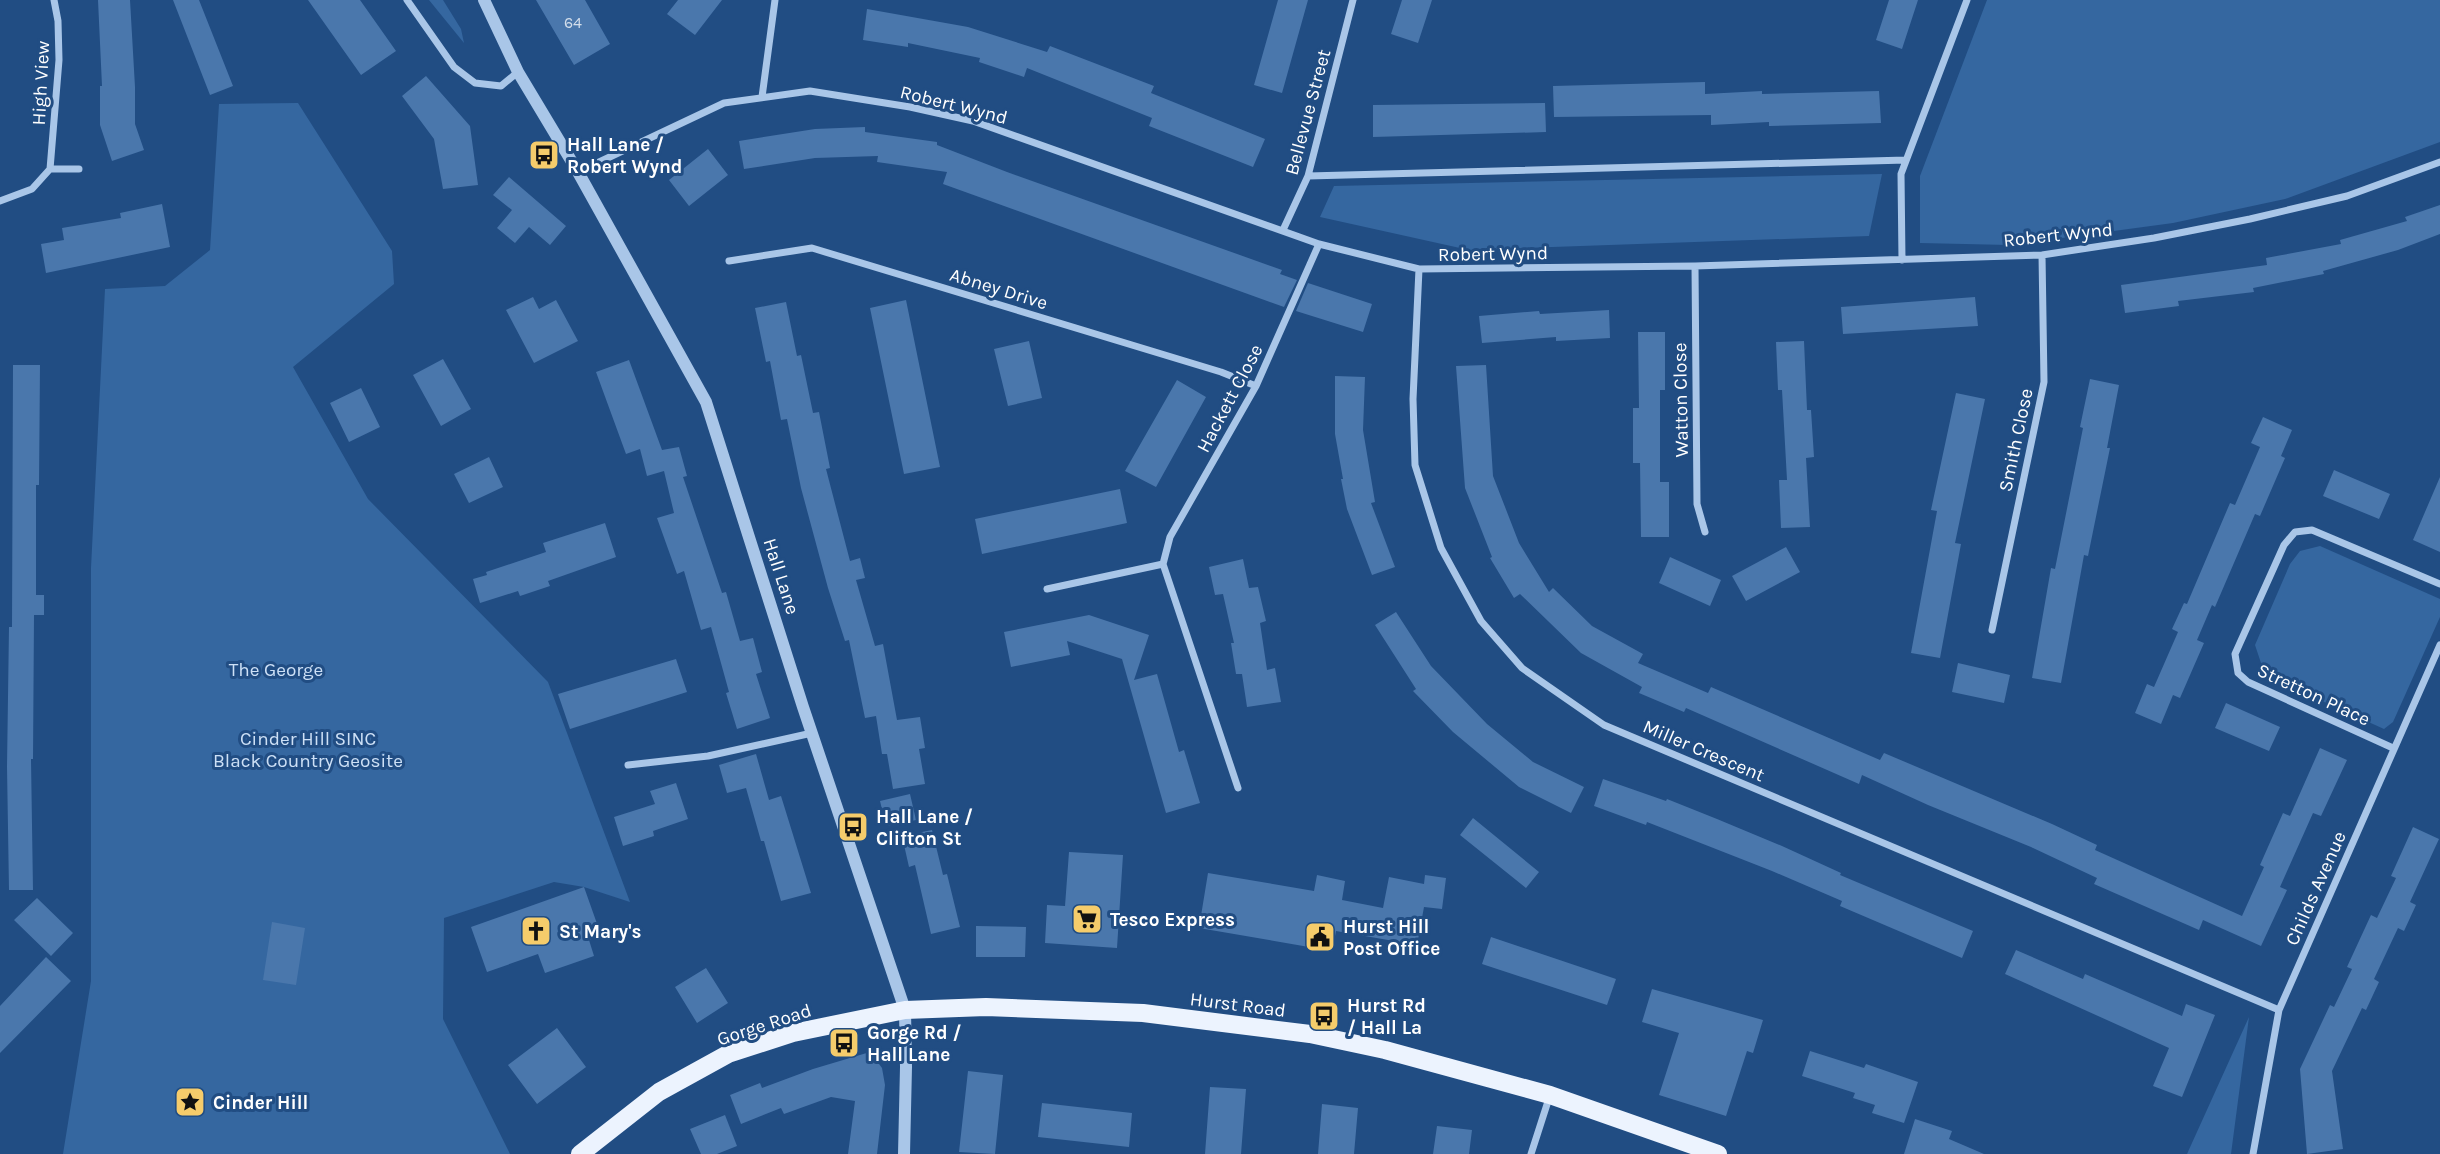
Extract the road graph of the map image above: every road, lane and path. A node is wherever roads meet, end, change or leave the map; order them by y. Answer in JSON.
{"nodes":[{"id":1,"x":54,"y":0,"type":"edge"},
{"id":2,"x":407,"y":0,"type":"edge"},
{"id":3,"x":484,"y":0,"type":"edge"},
{"id":4,"x":775,"y":0,"type":"edge"},
{"id":5,"x":1353,"y":0,"type":"edge"},
{"id":6,"x":1967,"y":0,"type":"edge"},
{"id":7,"x":518,"y":72,"type":"junction"},
{"id":8,"x":762,"y":97,"type":"junction"},
{"id":9,"x":1906,"y":160,"type":"junction"},
{"id":10,"x":2440,"y":162,"type":"edge"},
{"id":11,"x":50,"y":169,"type":"junction"},
{"id":12,"x":79,"y":169,"type":"dead end"},
{"id":13,"x":578,"y":172,"type":"junction"},
{"id":14,"x":1308,"y":176,"type":"junction"},
{"id":15,"x":0,"y":201,"type":"edge"},
{"id":16,"x":1283,"y":230,"type":"junction"},
{"id":17,"x":1319,"y":244,"type":"junction"},
{"id":18,"x":2042,"y":255,"type":"junction"},
{"id":19,"x":1902,"y":260,"type":"junction"},
{"id":20,"x":729,"y":261,"type":"dead end"},
{"id":21,"x":1695,"y":266,"type":"junction"},
{"id":22,"x":1419,"y":269,"type":"junction"},
{"id":23,"x":1256,"y":386,"type":"junction"},
{"id":24,"x":1705,"y":532,"type":"dead end"},
{"id":25,"x":1163,"y":564,"type":"junction"},
{"id":26,"x":2440,"y":584,"type":"edge"},
{"id":27,"x":1047,"y":589,"type":"dead end"},
{"id":28,"x":1992,"y":630,"type":"dead end"},
{"id":29,"x":2440,"y":645,"type":"edge"},
{"id":30,"x":812,"y":733,"type":"junction"},
{"id":31,"x":2393,"y":748,"type":"junction"},
{"id":32,"x":628,"y":765,"type":"dead end"},
{"id":33,"x":1238,"y":788,"type":"dead end"},
{"id":34,"x":905,"y":1010,"type":"junction"},
{"id":35,"x":2279,"y":1010,"type":"junction"},
{"id":36,"x":1550,"y":1094,"type":"junction"},
{"id":37,"x":580,"y":1154,"type":"edge"},
{"id":38,"x":904,"y":1154,"type":"edge"},
{"id":39,"x":1531,"y":1154,"type":"edge"},
{"id":40,"x":1718,"y":1154,"type":"edge"},
{"id":41,"x":2253,"y":1154,"type":"edge"}],
"edges":[{"from":1,"to":11,"type":"street","name":"High View"},
{"from":2,"to":7,"type":"street"},
{"from":3,"to":7,"type":"street","name":"Hall Lane"},
{"from":4,"to":8,"type":"street"},
{"from":5,"to":14,"type":"street","name":"Bellevue Street"},
{"from":6,"to":9,"type":"street"},
{"from":7,"to":13,"type":"street","name":"Hall Lane"},
{"from":8,"to":13,"type":"street","name":"Robert Wynd"},
{"from":8,"to":16,"type":"street","name":"Robert Wynd"},
{"from":9,"to":14,"type":"street"},
{"from":9,"to":19,"type":"street"},
{"from":10,"to":18,"type":"street","name":"Robert Wynd"},
{"from":11,"to":12,"type":"street"},
{"from":11,"to":15,"type":"street"},
{"from":13,"to":30,"type":"street","name":"Hall Lane"},
{"from":14,"to":16,"type":"street","name":"Bellevue Street"},
{"from":16,"to":17,"type":"street","name":"Robert Wynd"},
{"from":17,"to":22,"type":"street","name":"Robert Wynd"},
{"from":17,"to":23,"type":"street","name":"Hackett Close"},
{"from":18,"to":19,"type":"street","name":"Robert Wynd"},
{"from":18,"to":28,"type":"street","name":"Smith Close"},
{"from":19,"to":21,"type":"street","name":"Robert Wynd"},
{"from":20,"to":23,"type":"street","name":"Abney Drive"},
{"from":21,"to":22,"type":"street","name":"Robert Wynd"},
{"from":21,"to":24,"type":"street","name":"Watton Close"},
{"from":22,"to":35,"type":"street","name":"Miller Crescent"},
{"from":23,"to":25,"type":"street","name":"Hackett Close"},
{"from":25,"to":27,"type":"street"},
{"from":25,"to":33,"type":"street"},
{"from":26,"to":31,"type":"street","name":"Stretton Place"},
{"from":29,"to":31,"type":"street","name":"Childs Avenue"},
{"from":30,"to":32,"type":"street"},
{"from":30,"to":34,"type":"street","name":"Hall Lane"},
{"from":31,"to":35,"type":"street","name":"Childs Avenue"},
{"from":34,"to":36,"type":"main road","name":"Hurst Road"},
{"from":34,"to":37,"type":"main road","name":"Gorge Road"},
{"from":34,"to":38,"type":"street","name":"Hall Lane"},
{"from":35,"to":41,"type":"street","name":"Childs Avenue"},
{"from":36,"to":39,"type":"street"},
{"from":36,"to":40,"type":"main road","name":"Hurst Road"}]}
